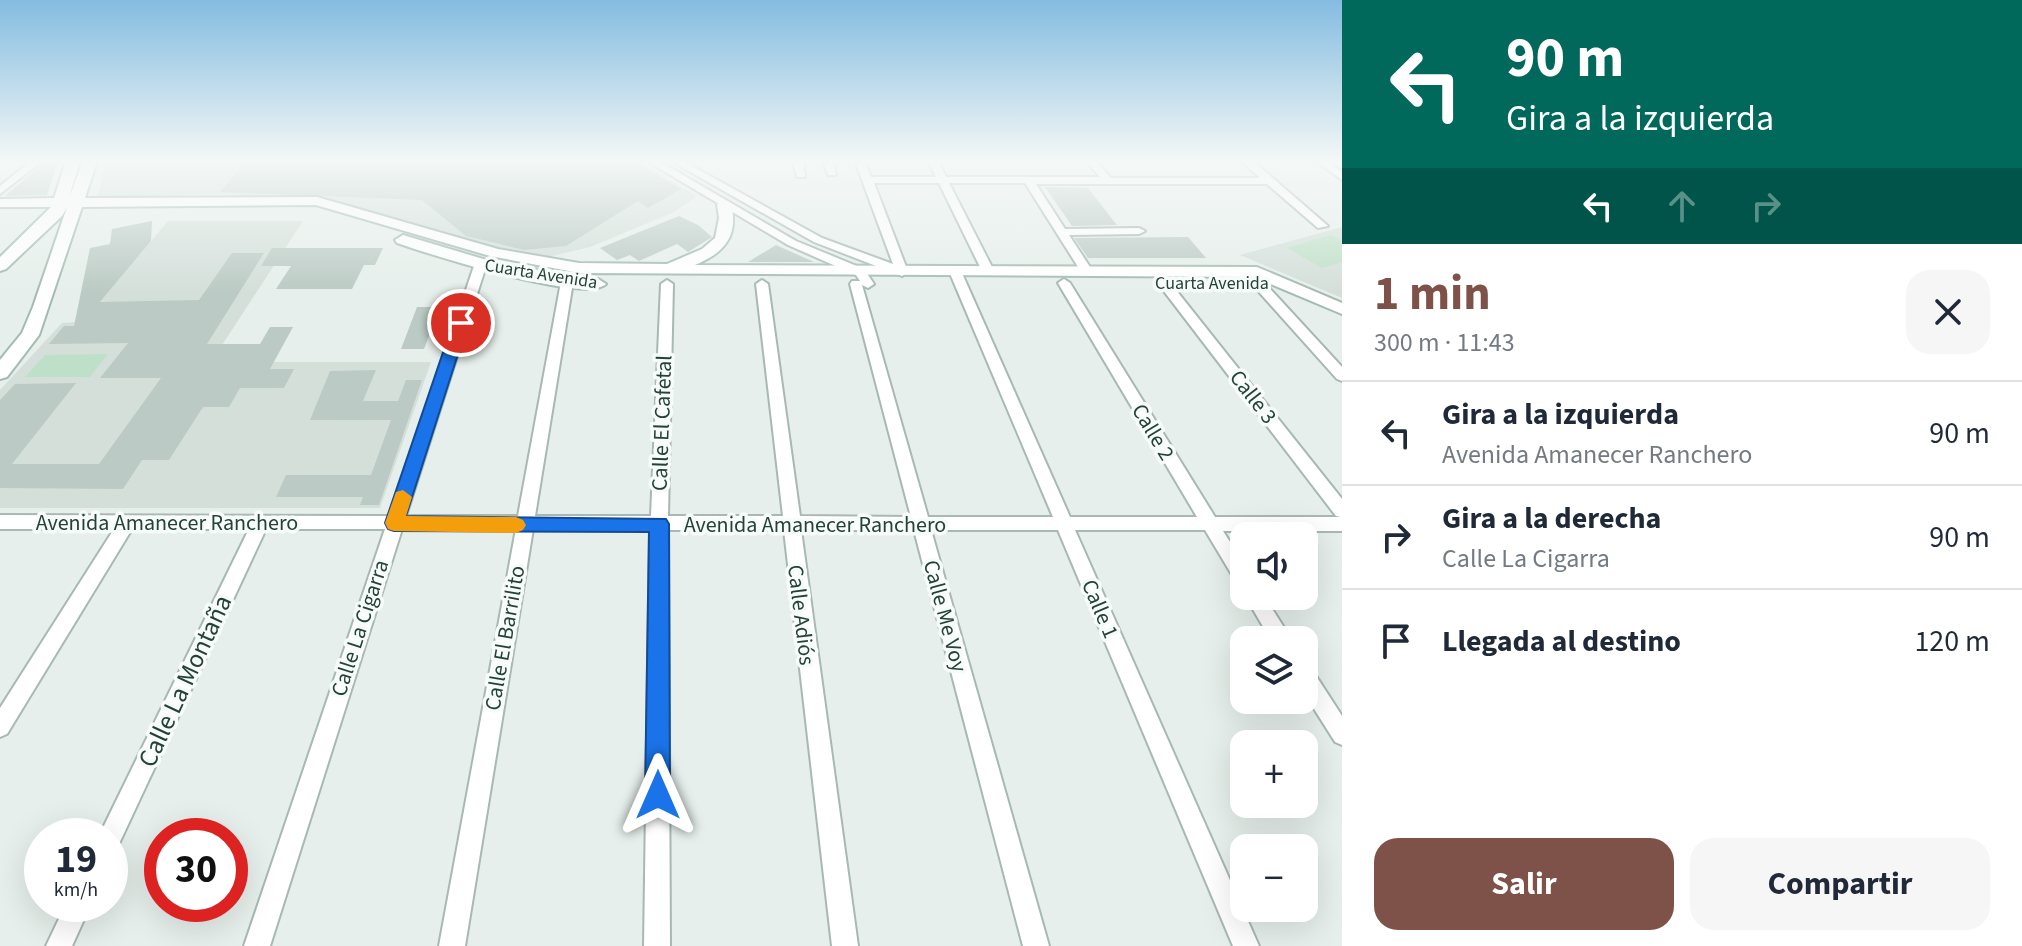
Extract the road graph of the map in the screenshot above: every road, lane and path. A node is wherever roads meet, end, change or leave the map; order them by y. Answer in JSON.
{"nodes":[{"id":1,"x":29,"y":205,"type":"edge"},
{"id":2,"x":68,"y":205,"type":"edge"},
{"id":3,"x":149,"y":205,"type":"edge"},
{"id":4,"x":336,"y":205,"type":"edge"},
{"id":5,"x":724,"y":205,"type":"edge"},
{"id":6,"x":726,"y":205,"type":"edge"},
{"id":7,"x":755,"y":205,"type":"edge"},
{"id":8,"x":878,"y":205,"type":"edge"},
{"id":9,"x":955,"y":205,"type":"edge"},
{"id":10,"x":1044,"y":205,"type":"edge"},
{"id":11,"x":1298,"y":205,"type":"edge"},
{"id":12,"x":343,"y":206,"type":"junction"},
{"id":13,"x":67,"y":208,"type":"junction"},
{"id":14,"x":0,"y":213,"type":"edge"},
{"id":15,"x":328,"y":216,"type":"junction"},
{"id":16,"x":393,"y":222,"type":"junction"},
{"id":17,"x":1322,"y":226,"type":"dead end"},
{"id":18,"x":377,"y":231,"type":"junction"},
{"id":19,"x":1139,"y":231,"type":"dead end"},
{"id":20,"x":1061,"y":232,"type":"junction"},
{"id":21,"x":0,"y":266,"type":"edge"},
{"id":22,"x":480,"y":266,"type":"junction"},
{"id":23,"x":1086,"y":270,"type":"junction"},
{"id":24,"x":988,"y":271,"type":"junction"},
{"id":25,"x":902,"y":272,"type":"junction"},
{"id":26,"x":661,"y":277,"type":"junction"},
{"id":27,"x":1253,"y":277,"type":"junction"},
{"id":28,"x":958,"y":278,"type":"junction"},
{"id":29,"x":861,"y":280,"type":"junction"},
{"id":30,"x":567,"y":282,"type":"junction"},
{"id":31,"x":1064,"y":283,"type":"junction"},
{"id":32,"x":1164,"y":283,"type":"junction"},
{"id":33,"x":762,"y":284,"type":"junction"},
{"id":34,"x":1342,"y":309,"type":"edge"},
{"id":35,"x":0,"y":373,"type":"edge"},
{"id":36,"x":1342,"y":376,"type":"edge"},
{"id":37,"x":1342,"y":511,"type":"edge"},
{"id":38,"x":0,"y":522,"type":"edge"},
{"id":39,"x":127,"y":522,"type":"junction"},
{"id":40,"x":260,"y":523,"type":"junction"},
{"id":41,"x":394,"y":523,"type":"junction"},
{"id":42,"x":659,"y":524,"type":"junction"},
{"id":43,"x":1208,"y":524,"type":"junction"},
{"id":44,"x":1342,"y":524,"type":"edge"},
{"id":45,"x":525,"y":525,"type":"junction"},
{"id":46,"x":790,"y":525,"type":"junction"},
{"id":47,"x":920,"y":525,"type":"junction"},
{"id":48,"x":1064,"y":525,"type":"junction"},
{"id":49,"x":1230,"y":558,"type":"edge"},
{"id":50,"x":1318,"y":697,"type":"edge"},
{"id":51,"x":0,"y":727,"type":"edge"},
{"id":52,"x":1342,"y":735,"type":"edge"},
{"id":53,"x":120,"y":818,"type":"edge"},
{"id":54,"x":70,"y":922,"type":"edge"},
{"id":55,"x":59,"y":946,"type":"edge"},
{"id":56,"x":257,"y":946,"type":"edge"},
{"id":57,"x":452,"y":946,"type":"edge"},
{"id":58,"x":657,"y":946,"type":"edge"},
{"id":59,"x":845,"y":946,"type":"edge"},
{"id":60,"x":1036,"y":946,"type":"edge"},
{"id":61,"x":1246,"y":946,"type":"edge"}],
"edges":[{"from":1,"to":13,"type":"main road","name":"Cuarta Avenida"},
{"from":2,"to":13,"type":"main road"},
{"from":3,"to":13,"type":"main road","name":"Cuarta Avenida"},
{"from":4,"to":12,"type":"main road","name":"Cuarta Avenida"},
{"from":5,"to":26,"type":"main road"},
{"from":6,"to":29,"type":"street"},
{"from":7,"to":25,"type":"street"},
{"from":8,"to":25,"type":"street"},
{"from":9,"to":24,"type":"street"},
{"from":10,"to":20,"type":"street"},
{"from":11,"to":17,"type":"street"},
{"from":12,"to":15,"type":"main road"},
{"from":12,"to":16,"type":"main road","name":"Cuarta Avenida"},
{"from":13,"to":14,"type":"main road","name":"Cuarta Avenida"},
{"from":13,"to":15,"type":"main road","name":"Cuarta Avenida"},
{"from":13,"to":21,"type":"main road"},
{"from":13,"to":35,"type":"main road"},
{"from":15,"to":18,"type":"main road","name":"Cuarta Avenida"},
{"from":16,"to":18,"type":"main road"},
{"from":16,"to":26,"type":"main road","name":"Cuarta Avenida"},
{"from":18,"to":22,"type":"main road","name":"Cuarta Avenida"},
{"from":19,"to":20,"type":"street"},
{"from":20,"to":23,"type":"street"},
{"from":22,"to":30,"type":"main road","name":"Cuarta Avenida"},
{"from":22,"to":41,"type":"street","name":"Calle La Cigarra"},
{"from":23,"to":24,"type":"main road","name":"Cuarta Avenida"},
{"from":23,"to":27,"type":"main road","name":"Cuarta Avenida"},
{"from":24,"to":28,"type":"main road","name":"Cuarta Avenida"},
{"from":25,"to":28,"type":"main road","name":"Cuarta Avenida"},
{"from":25,"to":29,"type":"main road","name":"Cuarta Avenida"},
{"from":26,"to":29,"type":"main road","name":"Cuarta Avenida"},
{"from":26,"to":30,"type":"main road","name":"Cuarta Avenida"},
{"from":26,"to":33,"type":"main road","name":"Cuarta Avenida"},
{"from":26,"to":42,"type":"street","name":"Calle El Cafetal"},
{"from":27,"to":32,"type":"main road","name":"Cuarta Avenida"},
{"from":27,"to":34,"type":"main road","name":"Cuarta Avenida"},
{"from":27,"to":36,"type":"street"},
{"from":28,"to":29,"type":"main road","name":"Cuarta Avenida"},
{"from":28,"to":31,"type":"main road","name":"Cuarta Avenida"},
{"from":28,"to":48,"type":"street","name":"Calle 1"},
{"from":29,"to":33,"type":"main road","name":"Cuarta Avenida"},
{"from":29,"to":47,"type":"street","name":"Calle Me Voy"},
{"from":30,"to":45,"type":"street","name":"Calle El Barrilito"},
{"from":31,"to":32,"type":"main road","name":"Cuarta Avenida"},
{"from":31,"to":43,"type":"street","name":"Calle 2"},
{"from":32,"to":37,"type":"street","name":"Calle 3"},
{"from":33,"to":46,"type":"street","name":"Calle Adiós"},
{"from":38,"to":39,"type":"street","name":"Avenida Amanecer Ranchero"},
{"from":39,"to":40,"type":"street","name":"Avenida Amanecer Ranchero"},
{"from":39,"to":51,"type":"street"},
{"from":40,"to":41,"type":"street","name":"Avenida Amanecer Ranchero"},
{"from":40,"to":53,"type":"street","name":"Calle La Montaña"},
{"from":41,"to":45,"type":"street","name":"Avenida Amanecer Ranchero"},
{"from":41,"to":56,"type":"street","name":"Calle La Cigarra"},
{"from":42,"to":45,"type":"street","name":"Avenida Amanecer Ranchero"},
{"from":42,"to":46,"type":"street","name":"Avenida Amanecer Ranchero"},
{"from":42,"to":58,"type":"street","name":"Calle El Cafetal"},
{"from":43,"to":44,"type":"street","name":"Avenida Amanecer Ranchero"},
{"from":43,"to":48,"type":"street","name":"Avenida Amanecer Ranchero"},
{"from":43,"to":49,"type":"street","name":"Calle 2"},
{"from":45,"to":57,"type":"street","name":"Calle El Barrilito"},
{"from":46,"to":47,"type":"street","name":"Avenida Amanecer Ranchero"},
{"from":46,"to":59,"type":"street","name":"Calle Adiós"},
{"from":47,"to":48,"type":"street","name":"Avenida Amanecer Ranchero"},
{"from":47,"to":60,"type":"street","name":"Calle Me Voy"},
{"from":48,"to":61,"type":"street","name":"Calle 1"},
{"from":50,"to":52,"type":"street"},
{"from":54,"to":55,"type":"street"}]}
